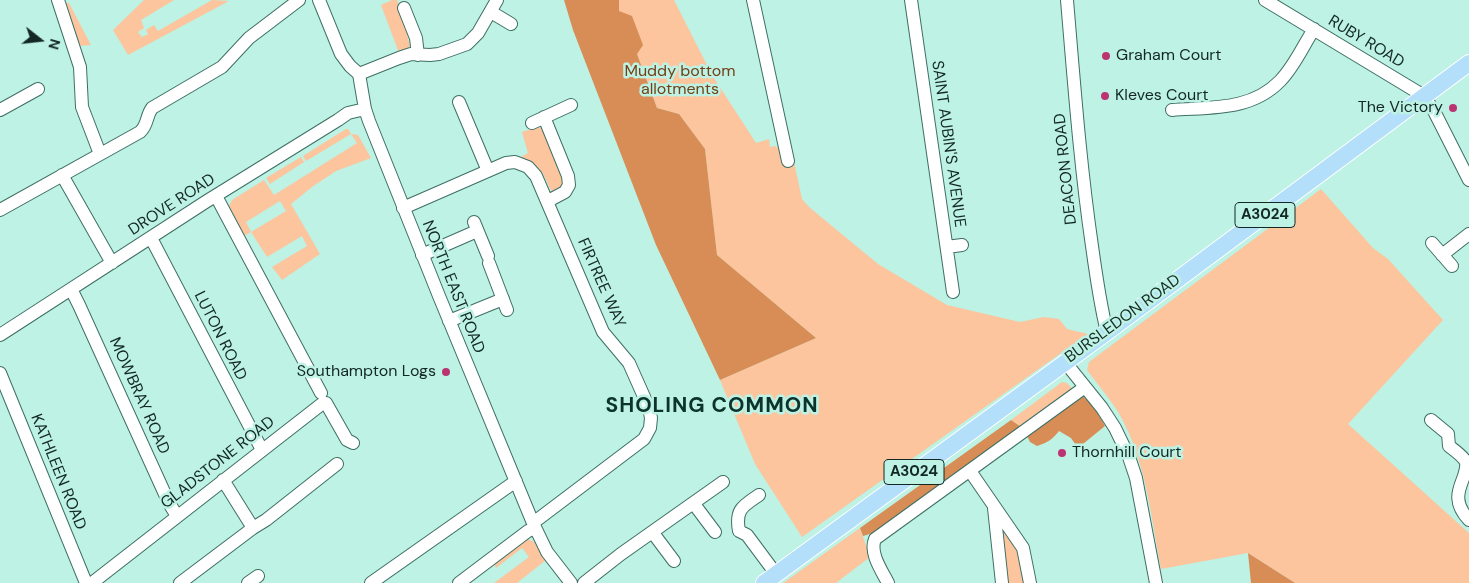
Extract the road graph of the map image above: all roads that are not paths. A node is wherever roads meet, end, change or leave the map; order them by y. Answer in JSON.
{"nodes":[{"id":1,"x":59,"y":0,"type":"edge"},
{"id":2,"x":299,"y":0,"type":"edge"},
{"id":3,"x":318,"y":0,"type":"edge"},
{"id":4,"x":498,"y":0,"type":"edge"},
{"id":5,"x":753,"y":0,"type":"edge"},
{"id":6,"x":911,"y":0,"type":"edge"},
{"id":7,"x":1067,"y":0,"type":"edge"},
{"id":8,"x":1265,"y":0,"type":"edge"},
{"id":9,"x":404,"y":8,"type":"dead end"},
{"id":10,"x":491,"y":12,"type":"junction"},
{"id":11,"x":511,"y":24,"type":"dead end"},
{"id":12,"x":1314,"y":30,"type":"junction"},
{"id":13,"x":418,"y":54,"type":"junction"},
{"id":14,"x":1469,"y":63,"type":"edge"},
{"id":15,"x":359,"y":74,"type":"junction"},
{"id":16,"x":38,"y":89,"type":"dead end"},
{"id":17,"x":1424,"y":96,"type":"junction"},
{"id":18,"x":459,"y":102,"type":"dead end"},
{"id":19,"x":571,"y":105,"type":"dead end"},
{"id":20,"x":1,"y":107,"type":"edge"},
{"id":21,"x":365,"y":109,"type":"junction"},
{"id":22,"x":1172,"y":110,"type":"dead end"},
{"id":23,"x":544,"y":118,"type":"junction"},
{"id":24,"x":532,"y":123,"type":"dead end"},
{"id":25,"x":784,"y":139,"type":"junction"},
{"id":26,"x":770,"y":142,"type":"dead end"},
{"id":27,"x":100,"y":154,"type":"junction"},
{"id":28,"x":788,"y":161,"type":"dead end"},
{"id":29,"x":488,"y":171,"type":"junction"},
{"id":30,"x":62,"y":175,"type":"junction"},
{"id":31,"x":1469,"y":180,"type":"edge"},
{"id":32,"x":216,"y":196,"type":"junction"},
{"id":33,"x":548,"y":201,"type":"junction"},
{"id":34,"x":403,"y":208,"type":"junction"},
{"id":35,"x":0,"y":210,"type":"edge"},
{"id":36,"x":1469,"y":234,"type":"edge"},
{"id":37,"x":151,"y":238,"type":"junction"},
{"id":38,"x":1432,"y":243,"type":"dead end"},
{"id":39,"x":962,"y":245,"type":"dead end"},
{"id":40,"x":947,"y":247,"type":"junction"},
{"id":41,"x":422,"y":255,"type":"junction"},
{"id":42,"x":1442,"y":255,"type":"junction"},
{"id":43,"x":112,"y":263,"type":"junction"},
{"id":44,"x":1452,"y":266,"type":"dead end"},
{"id":45,"x":71,"y":289,"type":"junction"},
{"id":46,"x":953,"y":292,"type":"dead end"},
{"id":47,"x":450,"y":321,"type":"junction"},
{"id":48,"x":1107,"y":332,"type":"junction"},
{"id":49,"x":0,"y":335,"type":"edge"},
{"id":50,"x":1065,"y":362,"type":"junction"},
{"id":51,"x":0,"y":373,"type":"edge"},
{"id":52,"x":1085,"y":387,"type":"junction"},
{"id":53,"x":321,"y":393,"type":"dead end"},
{"id":54,"x":5,"y":400,"type":"edge"},
{"id":55,"x":1431,"y":420,"type":"dead end"},
{"id":56,"x":353,"y":443,"type":"dead end"},
{"id":57,"x":262,"y":450,"type":"junction"},
{"id":58,"x":337,"y":464,"type":"dead end"},
{"id":59,"x":970,"y":471,"type":"junction"},
{"id":60,"x":223,"y":480,"type":"junction"},
{"id":61,"x":516,"y":481,"type":"junction"},
{"id":62,"x":723,"y":482,"type":"dead end"},
{"id":63,"x":759,"y":495,"type":"dead end"},
{"id":64,"x":694,"y":504,"type":"junction"},
{"id":65,"x":993,"y":506,"type":"junction"},
{"id":66,"x":177,"y":516,"type":"junction"},
{"id":67,"x":1469,"y":520,"type":"edge"},
{"id":68,"x":534,"y":525,"type":"junction"},
{"id":69,"x":253,"y":528,"type":"junction"},
{"id":70,"x":715,"y":532,"type":"dead end"},
{"id":71,"x":653,"y":533,"type":"junction"},
{"id":72,"x":674,"y":561,"type":"dead end"},
{"id":73,"x":770,"y":579,"type":"edge"},
{"id":74,"x":86,"y":583,"type":"edge"},
{"id":75,"x":92,"y":583,"type":"edge"},
{"id":76,"x":180,"y":583,"type":"edge"},
{"id":77,"x":371,"y":583,"type":"edge"},
{"id":78,"x":459,"y":583,"type":"edge"},
{"id":79,"x":571,"y":583,"type":"edge"},
{"id":80,"x":584,"y":583,"type":"edge"},
{"id":81,"x":888,"y":583,"type":"edge"},
{"id":82,"x":1002,"y":583,"type":"edge"},
{"id":83,"x":1030,"y":583,"type":"edge"},
{"id":84,"x":1156,"y":583,"type":"edge"}],
"edges":[{"from":1,"to":27,"type":"street"},
{"from":2,"to":27,"type":"street"},
{"from":3,"to":15,"type":"street"},
{"from":4,"to":10,"type":"street"},
{"from":5,"to":25,"type":"street"},
{"from":6,"to":40,"type":"street","name":"SAINT AUBIN'S AVENUE"},
{"from":7,"to":48,"type":"street","name":"DEACON ROAD"},
{"from":8,"to":12,"type":"street","name":"RUBY ROAD"},
{"from":9,"to":13,"type":"street"},
{"from":10,"to":11,"type":"street"},
{"from":10,"to":13,"type":"street"},
{"from":12,"to":17,"type":"street","name":"RUBY ROAD"},
{"from":12,"to":22,"type":"street"},
{"from":13,"to":15,"type":"street"},
{"from":14,"to":17,"type":"main road","name":"BURSLEDON ROAD","number":"A3024"},
{"from":15,"to":21,"type":"street","name":"NORTH EAST ROAD"},
{"from":16,"to":20,"type":"street"},
{"from":17,"to":31,"type":"street"},
{"from":17,"to":48,"type":"main road","name":"BURSLEDON ROAD","number":"A3024"},
{"from":18,"to":29,"type":"street"},
{"from":19,"to":23,"type":"street"},
{"from":21,"to":32,"type":"street","name":"DROVE ROAD"},
{"from":21,"to":34,"type":"street","name":"NORTH EAST ROAD"},
{"from":23,"to":24,"type":"street"},
{"from":23,"to":33,"type":"street"},
{"from":25,"to":26,"type":"street"},
{"from":25,"to":28,"type":"street"},
{"from":27,"to":30,"type":"street"},
{"from":29,"to":33,"type":"street","name":"FIRTREE WAY"},
{"from":29,"to":34,"type":"street","name":"FIRTREE WAY"},
{"from":30,"to":35,"type":"street"},
{"from":30,"to":43,"type":"street"},
{"from":32,"to":37,"type":"street","name":"DROVE ROAD"},
{"from":32,"to":53,"type":"street"},
{"from":33,"to":68,"type":"street","name":"FIRTREE WAY"},
{"from":34,"to":41,"type":"street","name":"NORTH EAST ROAD"},
{"from":36,"to":42,"type":"street"},
{"from":37,"to":43,"type":"street","name":"DROVE ROAD"},
{"from":37,"to":57,"type":"street","name":"LUTON ROAD"},
{"from":38,"to":42,"type":"street"},
{"from":39,"to":40,"type":"street"},
{"from":40,"to":46,"type":"street","name":"SAINT AUBIN'S AVENUE"},
{"from":41,"to":47,"type":"street","name":"NORTH EAST ROAD"},
{"from":41,"to":47,"type":"street"},
{"from":42,"to":44,"type":"street"},
{"from":43,"to":45,"type":"street","name":"DROVE ROAD"},
{"from":45,"to":49,"type":"street","name":"DROVE ROAD"},
{"from":45,"to":66,"type":"street","name":"MOWBRAY ROAD"},
{"from":47,"to":61,"type":"street","name":"NORTH EAST ROAD"},
{"from":48,"to":50,"type":"main road","name":"BURSLEDON ROAD","number":"A3024"},
{"from":50,"to":52,"type":"street"},
{"from":50,"to":73,"type":"main road","name":"BURSLEDON ROAD","number":"A3024"},
{"from":51,"to":54,"type":"street","name":"KATHLEEN ROAD"},
{"from":52,"to":59,"type":"street","name":"BURSLEDON ROAD"},
{"from":52,"to":84,"type":"street"},
{"from":54,"to":74,"type":"street","name":"KATHLEEN ROAD"},
{"from":55,"to":67,"type":"street"},
{"from":56,"to":57,"type":"street","name":"GLADSTONE ROAD"},
{"from":57,"to":60,"type":"street","name":"GLADSTONE ROAD"},
{"from":58,"to":69,"type":"street"},
{"from":59,"to":65,"type":"street"},
{"from":59,"to":81,"type":"street","name":"BURSLEDON ROAD"},
{"from":60,"to":66,"type":"street","name":"GLADSTONE ROAD"},
{"from":60,"to":69,"type":"street"},
{"from":61,"to":68,"type":"street","name":"NORTH EAST ROAD"},
{"from":61,"to":77,"type":"street"},
{"from":62,"to":64,"type":"street"},
{"from":63,"to":73,"type":"street","name":"BURSLEDON ROAD"},
{"from":64,"to":70,"type":"street"},
{"from":64,"to":71,"type":"street"},
{"from":65,"to":82,"type":"street"},
{"from":65,"to":83,"type":"street"},
{"from":66,"to":75,"type":"street","name":"GLADSTONE ROAD"},
{"from":68,"to":78,"type":"street","name":"FIRTREE WAY"},
{"from":68,"to":79,"type":"street","name":"NORTH EAST ROAD"},
{"from":69,"to":76,"type":"street"},
{"from":71,"to":72,"type":"street"},
{"from":71,"to":80,"type":"street"}]}
